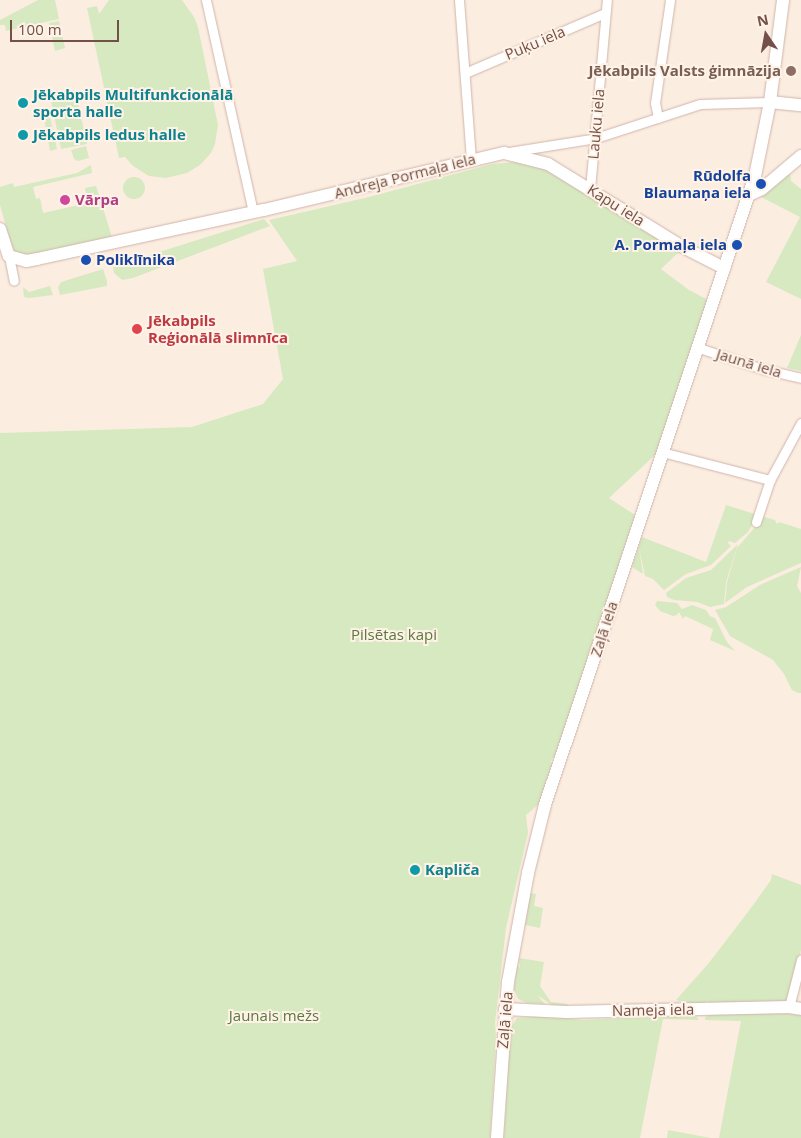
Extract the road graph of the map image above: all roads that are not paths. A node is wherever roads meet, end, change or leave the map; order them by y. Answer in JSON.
{"nodes":[{"id":1,"x":206,"y":0,"type":"edge"},
{"id":2,"x":459,"y":0,"type":"edge"},
{"id":3,"x":606,"y":0,"type":"edge"},
{"id":4,"x":670,"y":0,"type":"edge"},
{"id":5,"x":783,"y":0,"type":"edge"},
{"id":6,"x":605,"y":13,"type":"junction"},
{"id":7,"x":465,"y":73,"type":"junction"},
{"id":8,"x":770,"y":102,"type":"junction"},
{"id":9,"x":801,"y":105,"type":"edge"},
{"id":10,"x":658,"y":118,"type":"junction"},
{"id":11,"x":596,"y":138,"type":"junction"},
{"id":12,"x":504,"y":153,"type":"junction"},
{"id":13,"x":801,"y":156,"type":"edge"},
{"id":14,"x":471,"y":161,"type":"junction"},
{"id":15,"x":590,"y":189,"type":"junction"},
{"id":16,"x":749,"y":194,"type":"junction"},
{"id":17,"x":253,"y":212,"type":"junction"},
{"id":18,"x":0,"y":228,"type":"edge"},
{"id":19,"x":9,"y":256,"type":"junction"},
{"id":20,"x":724,"y":268,"type":"junction"},
{"id":21,"x":14,"y":281,"type":"dead end"},
{"id":22,"x":696,"y":347,"type":"junction"},
{"id":23,"x":801,"y":378,"type":"edge"},
{"id":24,"x":801,"y":422,"type":"edge"},
{"id":25,"x":662,"y":452,"type":"junction"},
{"id":26,"x":770,"y":480,"type":"junction"},
{"id":27,"x":756,"y":522,"type":"dead end"},
{"id":28,"x":801,"y":960,"type":"edge"},
{"id":29,"x":795,"y":1008,"type":"edge"},
{"id":30,"x":505,"y":1009,"type":"junction"},
{"id":31,"x":497,"y":1138,"type":"edge"}],
"edges":[{"from":1,"to":17,"type":"street"},
{"from":2,"to":7,"type":"street"},
{"from":3,"to":6,"type":"street","name":"Lauku iela"},
{"from":4,"to":10,"type":"street"},
{"from":5,"to":8,"type":"main road"},
{"from":6,"to":7,"type":"street","name":"Puķu iela"},
{"from":6,"to":11,"type":"street","name":"Lauku iela"},
{"from":7,"to":14,"type":"street"},
{"from":8,"to":9,"type":"main road","name":"Andreja Pormaļa iela"},
{"from":8,"to":10,"type":"street","name":"Andreja Pormaļa iela"},
{"from":8,"to":16,"type":"main road"},
{"from":10,"to":11,"type":"street","name":"Andreja Pormaļa iela"},
{"from":11,"to":12,"type":"street","name":"Andreja Pormaļa iela"},
{"from":11,"to":15,"type":"street","name":"Lauku iela"},
{"from":12,"to":14,"type":"main road","name":"Andreja Pormaļa iela"},
{"from":12,"to":15,"type":"main road","name":"Kapu iela"},
{"from":13,"to":16,"type":"main road"},
{"from":14,"to":17,"type":"main road","name":"Andreja Pormaļa iela"},
{"from":15,"to":20,"type":"main road","name":"Kapu iela"},
{"from":16,"to":20,"type":"main road","name":"Zaļā iela"},
{"from":17,"to":19,"type":"main road","name":"Andreja Pormaļa iela"},
{"from":18,"to":19,"type":"main road"},
{"from":19,"to":21,"type":"street"},
{"from":20,"to":22,"type":"main road","name":"Zaļā iela"},
{"from":22,"to":23,"type":"street","name":"Jaunā iela"},
{"from":22,"to":25,"type":"main road","name":"Zaļā iela"},
{"from":24,"to":26,"type":"street"},
{"from":25,"to":26,"type":"street"},
{"from":25,"to":30,"type":"main road","name":"Zaļā iela"},
{"from":26,"to":27,"type":"street"},
{"from":28,"to":29,"type":"street"},
{"from":29,"to":30,"type":"main road","name":"Nameja iela"},
{"from":30,"to":31,"type":"main road","name":"Zaļā iela"}]}
